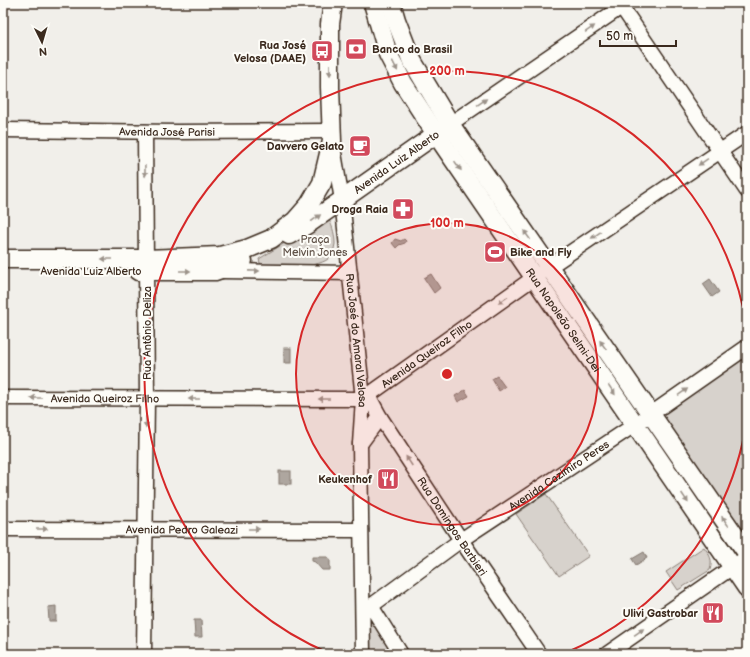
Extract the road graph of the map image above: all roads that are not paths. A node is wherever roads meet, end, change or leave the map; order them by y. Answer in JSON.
{"nodes":[{"id":1,"x":333,"y":3,"type":"edge"},
{"id":2,"x":373,"y":3,"type":"edge"},
{"id":3,"x":391,"y":3,"type":"edge"},
{"id":4,"x":622,"y":4,"type":"edge"},
{"id":5,"x":443,"y":129,"type":"junction"},
{"id":6,"x":3,"y":130,"type":"edge"},
{"id":7,"x":145,"y":132,"type":"junction"},
{"id":8,"x":747,"y":133,"type":"edge"},
{"id":9,"x":331,"y":136,"type":"junction"},
{"id":10,"x":720,"y":151,"type":"junction"},
{"id":11,"x":322,"y":183,"type":"joint"},
{"id":12,"x":747,"y":191,"type":"edge"},
{"id":13,"x":342,"y":200,"type":"junction"},
{"id":14,"x":3,"y":259,"type":"edge"},
{"id":15,"x":146,"y":265,"type":"junction"},
{"id":16,"x":3,"y":271,"type":"edge"},
{"id":17,"x":215,"y":271,"type":"junction"},
{"id":18,"x":542,"y":272,"type":"junction"},
{"id":19,"x":350,"y":273,"type":"junction"},
{"id":20,"x":747,"y":347,"type":"edge"},
{"id":21,"x":366,"y":397,"type":"junction"},
{"id":22,"x":3,"y":398,"type":"edge"},
{"id":23,"x":147,"y":399,"type":"junction"},
{"id":24,"x":650,"y":414,"type":"junction"},
{"id":25,"x":380,"y":418,"type":"junction"},
{"id":26,"x":635,"y":424,"type":"junction"},
{"id":27,"x":360,"y":444,"type":"junction"},
{"id":28,"x":3,"y":529,"type":"edge"},
{"id":29,"x":145,"y":529,"type":"junction"},
{"id":30,"x":361,"y":530,"type":"junction"},
{"id":31,"x":461,"y":540,"type":"junction"},
{"id":32,"x":747,"y":553,"type":"edge"},
{"id":33,"x":747,"y":557,"type":"edge"},
{"id":34,"x":732,"y":567,"type":"junction"},
{"id":35,"x":747,"y":588,"type":"edge"},
{"id":36,"x":367,"y":606,"type":"junction"},
{"id":37,"x":144,"y":654,"type":"edge"},
{"id":38,"x":363,"y":654,"type":"edge"},
{"id":39,"x":401,"y":654,"type":"edge"},
{"id":40,"x":539,"y":654,"type":"edge"},
{"id":41,"x":607,"y":654,"type":"edge"}],
"edges":[{"from":1,"to":9,"type":"main road","name":"Rua José do Amaral Velosa","one_way":true},
{"from":2,"to":5,"type":"main road","name":"Rua Napoleão Selmi-Dei","one_way":true},
{"from":3,"to":5,"type":"main road","name":"Rua Napoleão Selmi-Dei"},
{"from":5,"to":4,"type":"street","name":"Avenida Luiz Alberto","one_way":true},
{"from":4,"to":10,"type":"street"},
{"from":5,"to":13,"type":"main road","name":"Avenida Luiz Alberto"},
{"from":5,"to":18,"type":"main road","name":"Rua Napoleão Selmi-Dei"},
{"from":6,"to":7,"type":"street","name":"Avenida José Parisi"},
{"from":7,"to":9,"type":"street","name":"Avenida José Parisi"},
{"from":7,"to":15,"type":"street","name":"Rua Antônio Deliza","one_way":true},
{"from":8,"to":10,"type":"street","name":"Avenida Queiroz Filho"},
{"from":9,"to":11,"type":"main road","name":"Rua José do Amaral Velosa"},
{"from":9,"to":13,"type":"street","name":"Rua José do Amaral Velosa"},
{"from":10,"to":12,"type":"street"},
{"from":10,"to":18,"type":"street","name":"Avenida Queiroz Filho","one_way":true},
{"from":11,"to":15,"type":"main road","name":"Avenida Luiz Alberto"},
{"from":17,"to":13,"type":"main road","name":"Avenida Luiz Alberto","one_way":true},
{"from":13,"to":19,"type":"street","name":"Rua José do Amaral Velosa"},
{"from":15,"to":14,"type":"main road","name":"Avenida Luiz Alberto","one_way":true},
{"from":15,"to":16,"type":"main road","name":"Avenida Luiz Alberto"},
{"from":15,"to":17,"type":"main road","name":"Avenida Luiz Alberto","one_way":true},
{"from":15,"to":23,"type":"street","name":"Rua Antônio Deliza"},
{"from":17,"to":19,"type":"street","one_way":true},
{"from":18,"to":21,"type":"street","name":"Avenida Queiroz Filho","one_way":true},
{"from":24,"to":18,"type":"main road","name":"Rua Napoleão Selmi-Dei","one_way":true},
{"from":18,"to":26,"type":"main road","name":"Rua Napoleão Selmi-Dei","one_way":true},
{"from":19,"to":21,"type":"street","name":"Rua José do Amaral Velosa"},
{"from":24,"to":20,"type":"street","name":"Avenida Cazimiro Peres","one_way":true},
{"from":21,"to":23,"type":"street","name":"Avenida Queiroz Filho","one_way":true},
{"from":21,"to":25,"type":"street","name":"Rua Domingos Barbieri"},
{"from":21,"to":27,"type":"street","name":"Rua José do Amaral Velosa"},
{"from":23,"to":22,"type":"street","name":"Avenida Queiroz Filho","one_way":true},
{"from":23,"to":29,"type":"street","name":"Rua Antônio Deliza","one_way":true},
{"from":24,"to":26,"type":"street","name":"Avenida Cazimiro Peres"},
{"from":32,"to":24,"type":"main road","name":"Rua Napoleão Selmi-Dei","one_way":true},
{"from":25,"to":27,"type":"street","name":"Rua José do Amaral Velosa"},
{"from":31,"to":25,"type":"street","name":"Rua Domingos Barbieri","one_way":true},
{"from":26,"to":31,"type":"street","name":"Avenida Cazimiro Peres"},
{"from":26,"to":34,"type":"main road","name":"Rua Napoleão Selmi-Dei","one_way":true},
{"from":27,"to":30,"type":"street","name":"Rua José do Amaral Velosa"},
{"from":28,"to":29,"type":"street","name":"Avenida Pedro Galeazi","one_way":true},
{"from":29,"to":30,"type":"street","name":"Avenida Pedro Galeazi","one_way":true},
{"from":29,"to":37,"type":"street","name":"Rua Antônio Deliza"},
{"from":30,"to":36,"type":"street","name":"Rua José do Amaral Velosa"},
{"from":31,"to":36,"type":"street","name":"Avenida Cazimiro Peres"},
{"from":31,"to":40,"type":"street","name":"Rua Domingos Barbieri"},
{"from":33,"to":34,"type":"street"},
{"from":34,"to":35,"type":"main road","name":"Rua Napoleão Selmi-Dei"},
{"from":41,"to":34,"type":"street","one_way":true},
{"from":36,"to":38,"type":"street","name":"Rua José do Amaral Velosa"},
{"from":36,"to":39,"type":"street"}]}
